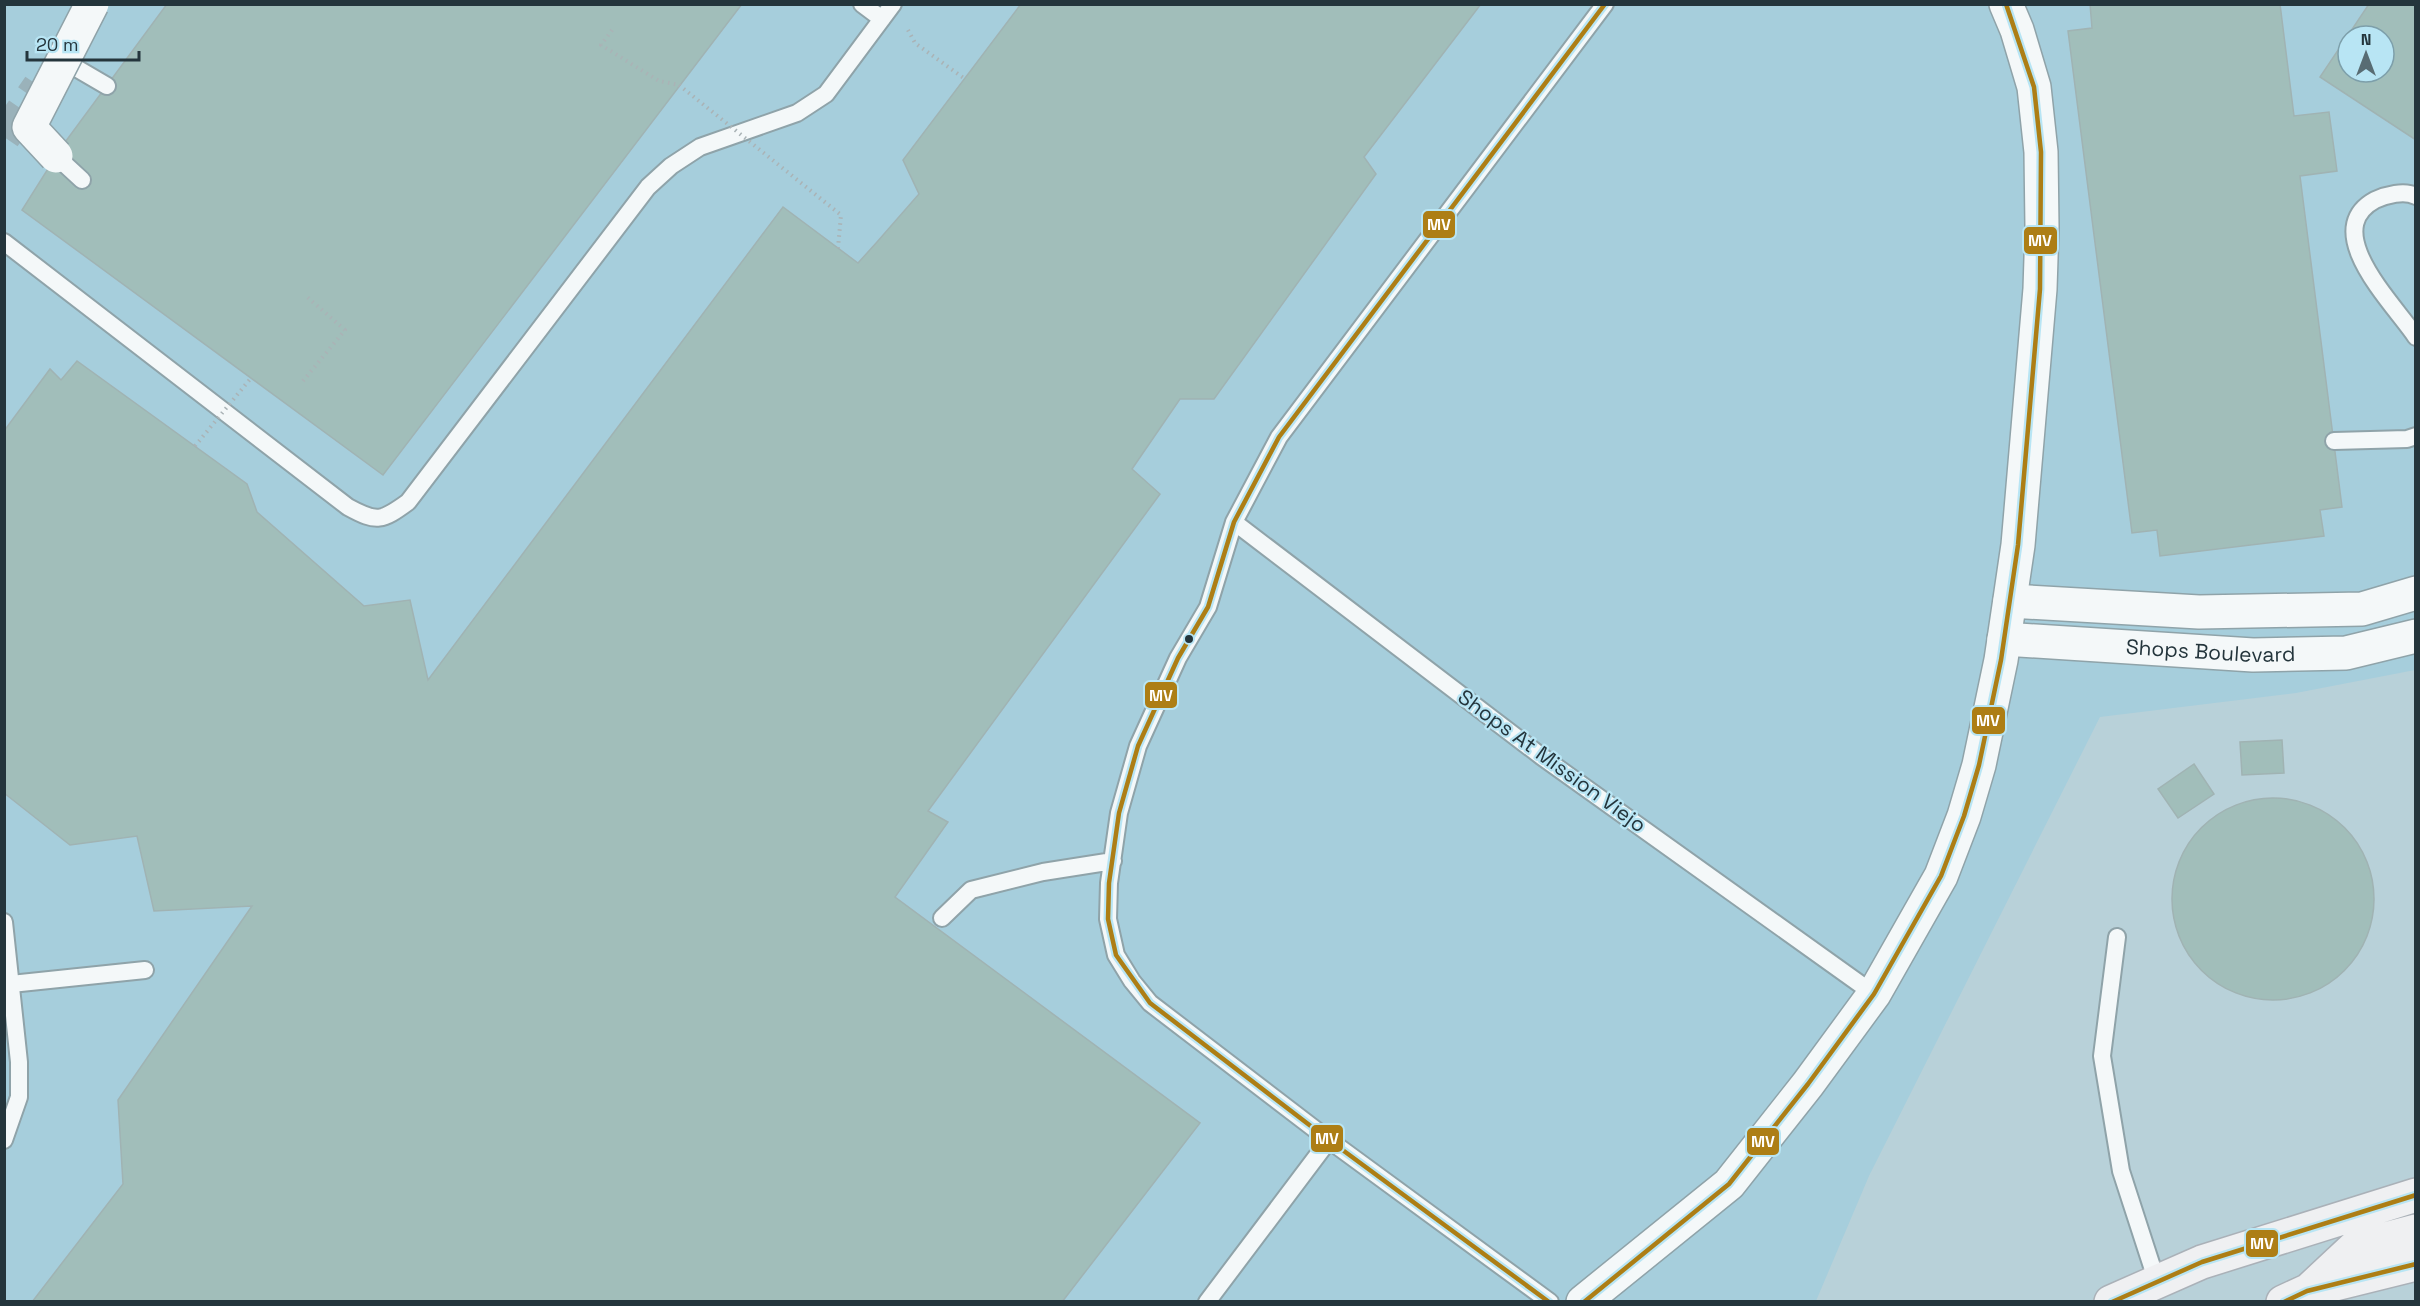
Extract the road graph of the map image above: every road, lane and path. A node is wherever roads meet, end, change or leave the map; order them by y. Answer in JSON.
{"nodes":[{"id":1,"x":92,"y":4,"type":"edge"},
{"id":2,"x":862,"y":4,"type":"edge"},
{"id":3,"x":893,"y":4,"type":"edge"},
{"id":4,"x":1605,"y":4,"type":"edge"},
{"id":5,"x":2006,"y":4,"type":"edge"},
{"id":6,"x":882,"y":19,"type":"junction"},
{"id":7,"x":906,"y":24,"type":"dead end"},
{"id":8,"x":612,"y":30,"type":"dead end"},
{"id":9,"x":58,"y":58,"type":"dead end"},
{"id":10,"x":964,"y":79,"type":"dead end"},
{"id":11,"x":107,"y":86,"type":"dead end"},
{"id":12,"x":56,"y":156,"type":"joint"},
{"id":13,"x":82,"y":180,"type":"dead end"},
{"id":14,"x":2415,"y":196,"type":"edge"},
{"id":15,"x":4,"y":243,"type":"edge"},
{"id":16,"x":838,"y":248,"type":"dead end"},
{"id":17,"x":306,"y":296,"type":"dead end"},
{"id":18,"x":2415,"y":337,"type":"edge"},
{"id":19,"x":251,"y":378,"type":"dead end"},
{"id":20,"x":303,"y":381,"type":"dead end"},
{"id":21,"x":2415,"y":436,"type":"edge"},
{"id":22,"x":2334,"y":441,"type":"dead end"},
{"id":23,"x":195,"y":446,"type":"dead end"},
{"id":24,"x":1234,"y":522,"type":"junction"},
{"id":25,"x":2415,"y":593,"type":"edge"},
{"id":26,"x":2010,"y":601,"type":"junction"},
{"id":27,"x":2415,"y":636,"type":"edge"},
{"id":28,"x":2004,"y":639,"type":"junction"},
{"id":29,"x":1113,"y":861,"type":"junction"},
{"id":30,"x":942,"y":918,"type":"dead end"},
{"id":31,"x":4,"y":922,"type":"edge"},
{"id":32,"x":2117,"y":937,"type":"dead end"},
{"id":33,"x":145,"y":970,"type":"dead end"},
{"id":34,"x":11,"y":984,"type":"junction"},
{"id":35,"x":1874,"y":994,"type":"junction"},
{"id":36,"x":4,"y":1140,"type":"edge"},
{"id":37,"x":1329,"y":1140,"type":"junction"},
{"id":38,"x":2415,"y":1195,"type":"edge"},
{"id":39,"x":2415,"y":1231,"type":"edge"},
{"id":40,"x":2415,"y":1264,"type":"edge"},
{"id":41,"x":2157,"y":1281,"type":"junction"},
{"id":42,"x":2295,"y":1296,"type":"edge"},
{"id":43,"x":1207,"y":1302,"type":"edge"},
{"id":44,"x":1550,"y":1302,"type":"edge"},
{"id":45,"x":1583,"y":1302,"type":"edge"},
{"id":46,"x":2111,"y":1302,"type":"edge"}],
"edges":[{"from":1,"to":12,"type":"street","bridge":true},
{"from":2,"to":6,"type":"lane"},
{"from":3,"to":6,"type":"lane"},
{"from":4,"to":24,"type":"lane"},
{"from":5,"to":26,"type":"street"},
{"from":6,"to":15,"type":"lane"},
{"from":7,"to":10,"type":"path"},
{"from":8,"to":16,"type":"path","bridge":true},
{"from":9,"to":11,"type":"lane"},
{"from":12,"to":13,"type":"lane"},
{"from":14,"to":18,"type":"lane"},
{"from":17,"to":20,"type":"path"},
{"from":19,"to":23,"type":"path","bridge":true},
{"from":21,"to":22,"type":"lane"},
{"from":24,"to":29,"type":"lane"},
{"from":24,"to":35,"type":"lane","name":"Shops At Mission Viejo"},
{"from":25,"to":26,"type":"street","name":"Shops Boulevard"},
{"from":26,"to":28,"type":"street"},
{"from":27,"to":28,"type":"street","name":"Shops Boulevard"},
{"from":28,"to":35,"type":"street"},
{"from":29,"to":30,"type":"lane"},
{"from":29,"to":37,"type":"lane"},
{"from":31,"to":34,"type":"lane"},
{"from":32,"to":41,"type":"lane"},
{"from":33,"to":34,"type":"lane"},
{"from":34,"to":36,"type":"lane"},
{"from":35,"to":45,"type":"street"},
{"from":37,"to":43,"type":"lane"},
{"from":37,"to":44,"type":"lane"},
{"from":38,"to":41,"type":"main road"},
{"from":39,"to":42,"type":"main road"},
{"from":40,"to":42,"type":"main road"},
{"from":41,"to":46,"type":"main road"}]}
